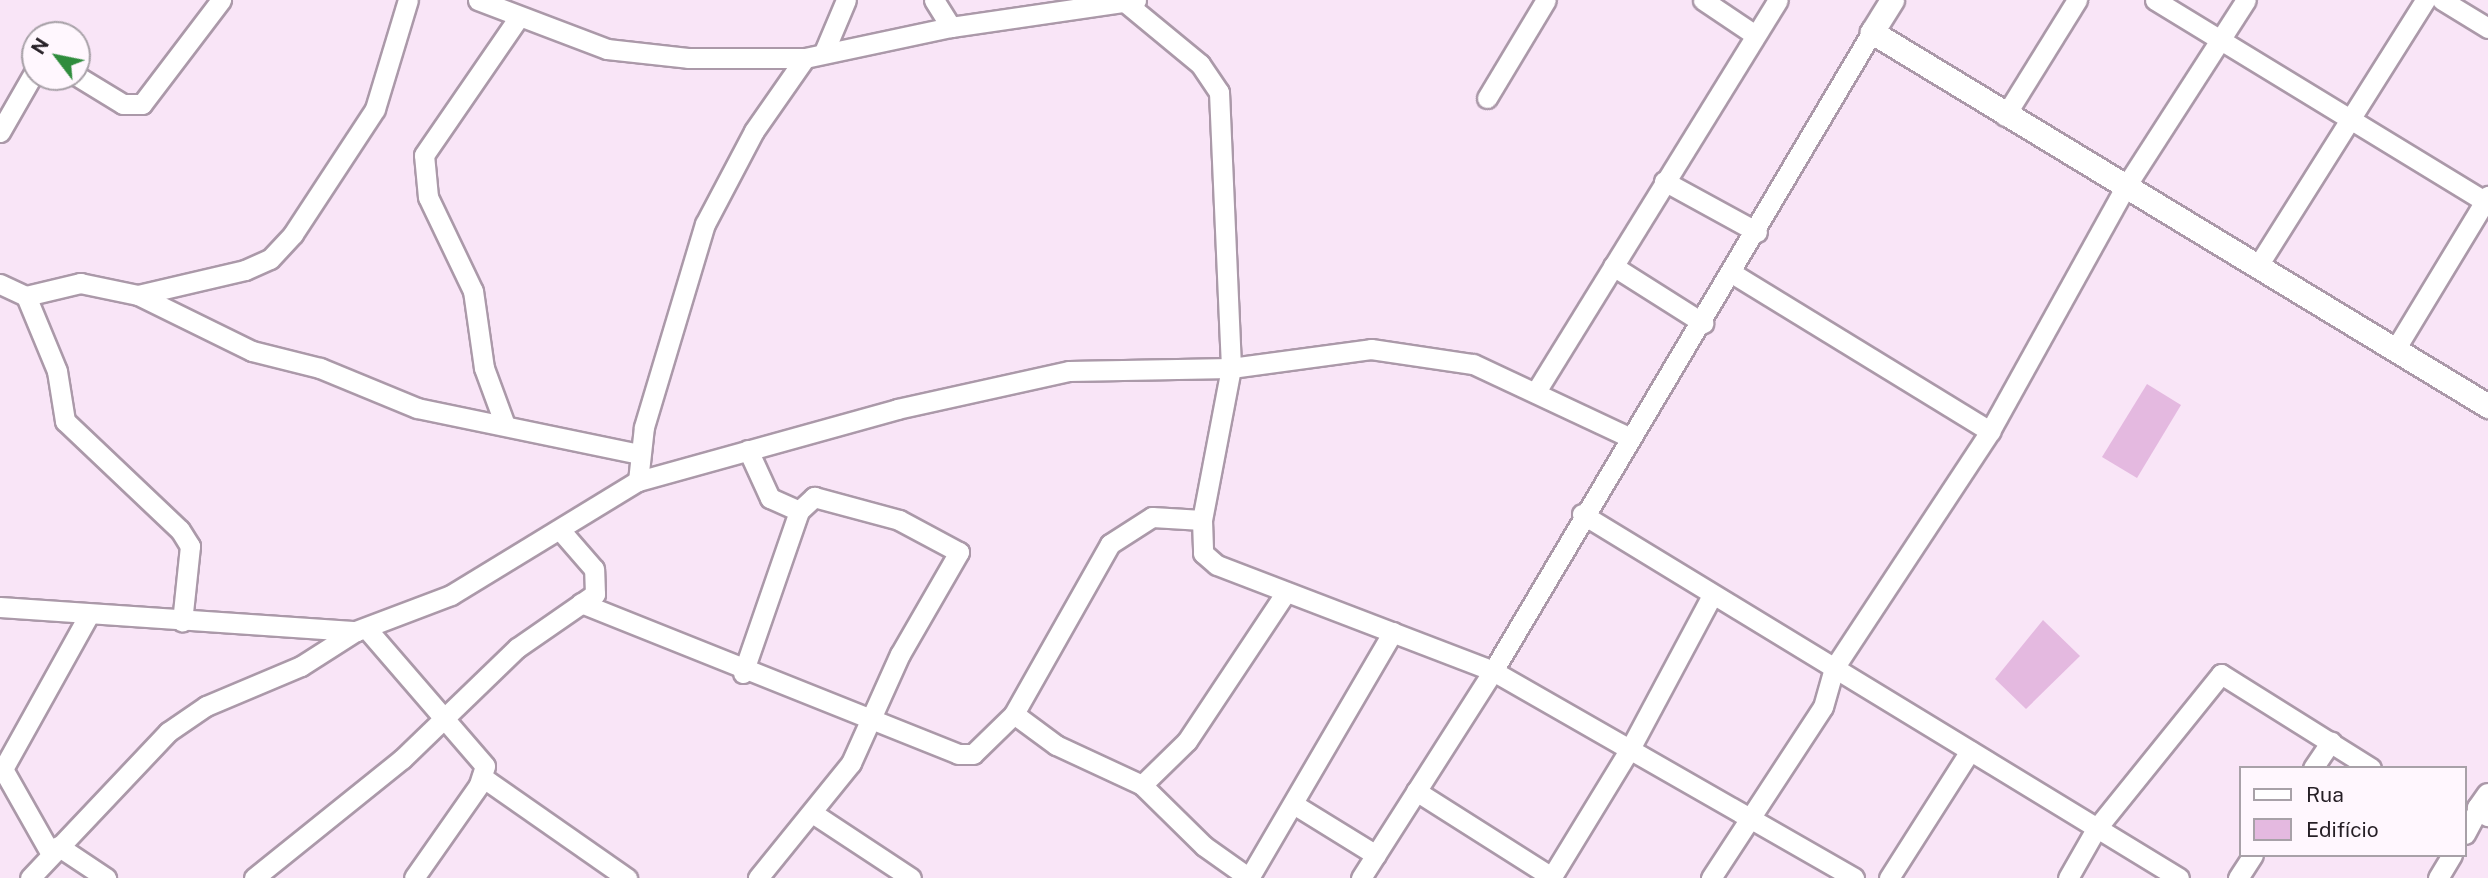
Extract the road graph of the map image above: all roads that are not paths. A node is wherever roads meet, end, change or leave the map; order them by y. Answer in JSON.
{"nodes":[{"id":1,"x":221,"y":0,"type":"edge"},
{"id":2,"x":408,"y":0,"type":"edge"},
{"id":3,"x":478,"y":0,"type":"edge"},
{"id":4,"x":846,"y":0,"type":"edge"},
{"id":5,"x":934,"y":0,"type":"edge"},
{"id":6,"x":1546,"y":0,"type":"edge"},
{"id":7,"x":1703,"y":0,"type":"edge"},
{"id":8,"x":1778,"y":0,"type":"edge"},
{"id":9,"x":1892,"y":0,"type":"edge"},
{"id":10,"x":2077,"y":0,"type":"edge"},
{"id":11,"x":2155,"y":0,"type":"edge"},
{"id":12,"x":2246,"y":0,"type":"edge"},
{"id":13,"x":2425,"y":0,"type":"edge"},
{"id":14,"x":2442,"y":0,"type":"edge"},
{"id":15,"x":1132,"y":2,"type":"edge"},
{"id":16,"x":519,"y":17,"type":"junction"},
{"id":17,"x":951,"y":27,"type":"junction"},
{"id":18,"x":2488,"y":28,"type":"edge"},
{"id":19,"x":1872,"y":32,"type":"junction"},
{"id":20,"x":1755,"y":35,"type":"junction"},
{"id":21,"x":2221,"y":40,"type":"junction"},
{"id":22,"x":824,"y":52,"type":"junction"},
{"id":23,"x":805,"y":58,"type":"junction"},
{"id":24,"x":91,"y":85,"type":"edge"},
{"id":25,"x":24,"y":91,"type":"edge"},
{"id":26,"x":1487,"y":98,"type":"dead end"},
{"id":27,"x":2005,"y":116,"type":"junction"},
{"id":28,"x":2353,"y":117,"type":"junction"},
{"id":29,"x":0,"y":132,"type":"edge"},
{"id":30,"x":1664,"y":181,"type":"junction"},
{"id":31,"x":2126,"y":186,"type":"junction"},
{"id":32,"x":2487,"y":200,"type":"edge"},
{"id":33,"x":1757,"y":232,"type":"junction"},
{"id":34,"x":2259,"y":264,"type":"junction"},
{"id":35,"x":1613,"y":266,"type":"junction"},
{"id":36,"x":1732,"y":273,"type":"junction"},
{"id":37,"x":0,"y":284,"type":"edge"},
{"id":38,"x":138,"y":295,"type":"junction"},
{"id":39,"x":26,"y":296,"type":"junction"},
{"id":40,"x":1703,"y":323,"type":"junction"},
{"id":41,"x":2396,"y":348,"type":"junction"},
{"id":42,"x":1231,"y":368,"type":"junction"},
{"id":43,"x":1537,"y":390,"type":"junction"},
{"id":44,"x":2488,"y":406,"type":"edge"},
{"id":45,"x":505,"y":425,"type":"junction"},
{"id":46,"x":1990,"y":431,"type":"junction"},
{"id":47,"x":1629,"y":437,"type":"junction"},
{"id":48,"x":748,"y":450,"type":"junction"},
{"id":49,"x":639,"y":454,"type":"junction"},
{"id":50,"x":638,"y":481,"type":"junction"},
{"id":51,"x":799,"y":511,"type":"junction"},
{"id":52,"x":1582,"y":514,"type":"junction"},
{"id":53,"x":1202,"y":520,"type":"junction"},
{"id":54,"x":561,"y":531,"type":"junction"},
{"id":55,"x":1286,"y":592,"type":"junction"},
{"id":56,"x":1711,"y":597,"type":"junction"},
{"id":57,"x":581,"y":603,"type":"junction"},
{"id":58,"x":0,"y":607,"type":"edge"},
{"id":59,"x":88,"y":615,"type":"junction"},
{"id":60,"x":182,"y":622,"type":"junction"},
{"id":61,"x":361,"y":629,"type":"junction"},
{"id":62,"x":1393,"y":632,"type":"junction"},
{"id":63,"x":1834,"y":668,"type":"junction"},
{"id":64,"x":1493,"y":671,"type":"junction"},
{"id":65,"x":743,"y":673,"type":"junction"},
{"id":66,"x":1014,"y":714,"type":"junction"},
{"id":67,"x":447,"y":719,"type":"junction"},
{"id":68,"x":873,"y":721,"type":"junction"},
{"id":69,"x":6,"y":738,"type":"edge"},
{"id":70,"x":2331,"y":741,"type":"junction"},
{"id":71,"x":1631,"y":747,"type":"junction"},
{"id":72,"x":1970,"y":751,"type":"junction"},
{"id":73,"x":2314,"y":766,"type":"edge"},
{"id":74,"x":2368,"y":766,"type":"edge"},
{"id":75,"x":482,"y":777,"type":"junction"},
{"id":76,"x":1142,"y":785,"type":"junction"},
{"id":77,"x":1416,"y":791,"type":"junction"},
{"id":78,"x":1295,"y":805,"type":"junction"},
{"id":79,"x":2485,"y":806,"type":"edge"},
{"id":80,"x":814,"y":814,"type":"junction"},
{"id":81,"x":1748,"y":816,"type":"junction"},
{"id":82,"x":2096,"y":829,"type":"junction"},
{"id":83,"x":2467,"y":831,"type":"edge"},
{"id":84,"x":54,"y":850,"type":"junction"},
{"id":85,"x":1376,"y":855,"type":"junction"},
{"id":86,"x":2252,"y":857,"type":"edge"},
{"id":87,"x":2451,"y":857,"type":"edge"},
{"id":88,"x":30,"y":878,"type":"edge"},
{"id":89,"x":106,"y":878,"type":"edge"},
{"id":90,"x":254,"y":878,"type":"edge"},
{"id":91,"x":414,"y":878,"type":"edge"},
{"id":92,"x":627,"y":878,"type":"edge"},
{"id":93,"x":758,"y":878,"type":"edge"},
{"id":94,"x":911,"y":878,"type":"edge"},
{"id":95,"x":1249,"y":878,"type":"edge"},
{"id":96,"x":1361,"y":878,"type":"edge"},
{"id":97,"x":1552,"y":878,"type":"edge"},
{"id":98,"x":1711,"y":878,"type":"edge"},
{"id":99,"x":1854,"y":878,"type":"edge"},
{"id":100,"x":1889,"y":878,"type":"edge"},
{"id":101,"x":2068,"y":878,"type":"edge"},
{"id":102,"x":2179,"y":878,"type":"edge"},
{"id":103,"x":2238,"y":878,"type":"edge"},
{"id":104,"x":2438,"y":878,"type":"edge"}],
"edges":[{"from":1,"to":24,"type":"street"},
{"from":2,"to":38,"type":"street"},
{"from":3,"to":16,"type":"street"},
{"from":4,"to":22,"type":"street"},
{"from":5,"to":17,"type":"street"},
{"from":6,"to":26,"type":"street"},
{"from":7,"to":20,"type":"street"},
{"from":8,"to":20,"type":"street"},
{"from":9,"to":19,"type":"street"},
{"from":10,"to":27,"type":"street"},
{"from":11,"to":21,"type":"street"},
{"from":12,"to":21,"type":"street"},
{"from":13,"to":28,"type":"street"},
{"from":14,"to":18,"type":"street"},
{"from":15,"to":17,"type":"street"},
{"from":15,"to":42,"type":"street"},
{"from":16,"to":23,"type":"street"},
{"from":16,"to":45,"type":"street"},
{"from":17,"to":22,"type":"street"},
{"from":19,"to":27,"type":"street"},
{"from":19,"to":33,"type":"street"},
{"from":20,"to":30,"type":"street"},
{"from":21,"to":28,"type":"street"},
{"from":21,"to":31,"type":"street"},
{"from":22,"to":23,"type":"street"},
{"from":23,"to":49,"type":"street"},
{"from":25,"to":29,"type":"street"},
{"from":27,"to":31,"type":"street"},
{"from":28,"to":32,"type":"street"},
{"from":28,"to":34,"type":"street"},
{"from":30,"to":33,"type":"street"},
{"from":30,"to":35,"type":"street"},
{"from":31,"to":34,"type":"street"},
{"from":31,"to":46,"type":"street"},
{"from":32,"to":41,"type":"street"},
{"from":33,"to":36,"type":"street"},
{"from":34,"to":41,"type":"street"},
{"from":35,"to":40,"type":"street"},
{"from":35,"to":43,"type":"street"},
{"from":36,"to":40,"type":"street"},
{"from":36,"to":46,"type":"street"},
{"from":37,"to":39,"type":"street"},
{"from":38,"to":39,"type":"street"},
{"from":38,"to":45,"type":"street"},
{"from":39,"to":60,"type":"street"},
{"from":40,"to":47,"type":"street"},
{"from":41,"to":44,"type":"street"},
{"from":42,"to":43,"type":"street"},
{"from":42,"to":48,"type":"street"},
{"from":42,"to":53,"type":"street"},
{"from":43,"to":47,"type":"street"},
{"from":45,"to":49,"type":"street"},
{"from":46,"to":63,"type":"street"},
{"from":47,"to":52,"type":"street"},
{"from":48,"to":50,"type":"street"},
{"from":48,"to":51,"type":"street"},
{"from":49,"to":50,"type":"street"},
{"from":50,"to":54,"type":"street"},
{"from":51,"to":65,"type":"street"},
{"from":51,"to":68,"type":"street"},
{"from":52,"to":56,"type":"street"},
{"from":52,"to":64,"type":"street"},
{"from":53,"to":55,"type":"street"},
{"from":53,"to":66,"type":"street"},
{"from":54,"to":57,"type":"street"},
{"from":54,"to":61,"type":"street"},
{"from":55,"to":62,"type":"street"},
{"from":55,"to":76,"type":"street"},
{"from":56,"to":63,"type":"street"},
{"from":56,"to":71,"type":"street"},
{"from":57,"to":65,"type":"street"},
{"from":57,"to":67,"type":"street"},
{"from":58,"to":59,"type":"street"},
{"from":59,"to":60,"type":"street"},
{"from":59,"to":69,"type":"street"},
{"from":60,"to":61,"type":"street"},
{"from":61,"to":67,"type":"street"},
{"from":61,"to":84,"type":"street"},
{"from":62,"to":64,"type":"street"},
{"from":62,"to":78,"type":"street"},
{"from":63,"to":72,"type":"street"},
{"from":63,"to":81,"type":"street"},
{"from":64,"to":71,"type":"street"},
{"from":64,"to":77,"type":"street"},
{"from":65,"to":68,"type":"street"},
{"from":66,"to":68,"type":"street"},
{"from":66,"to":76,"type":"street"},
{"from":67,"to":75,"type":"street"},
{"from":67,"to":90,"type":"street"},
{"from":68,"to":80,"type":"street"},
{"from":69,"to":84,"type":"street"},
{"from":70,"to":73,"type":"street"},
{"from":70,"to":74,"type":"street"},
{"from":70,"to":82,"type":"street"},
{"from":71,"to":81,"type":"street"},
{"from":71,"to":97,"type":"street"},
{"from":72,"to":82,"type":"street"},
{"from":72,"to":100,"type":"street"},
{"from":75,"to":91,"type":"street"},
{"from":75,"to":92,"type":"street"},
{"from":76,"to":95,"type":"street"},
{"from":77,"to":85,"type":"street"},
{"from":77,"to":97,"type":"street"},
{"from":78,"to":85,"type":"street"},
{"from":78,"to":95,"type":"street"},
{"from":79,"to":83,"type":"street"},
{"from":80,"to":93,"type":"street"},
{"from":80,"to":94,"type":"street"},
{"from":81,"to":98,"type":"street"},
{"from":81,"to":99,"type":"street"},
{"from":82,"to":101,"type":"street"},
{"from":82,"to":102,"type":"street"},
{"from":84,"to":88,"type":"street"},
{"from":84,"to":89,"type":"street"},
{"from":85,"to":96,"type":"street"},
{"from":86,"to":103,"type":"street"},
{"from":87,"to":104,"type":"street"}]}
